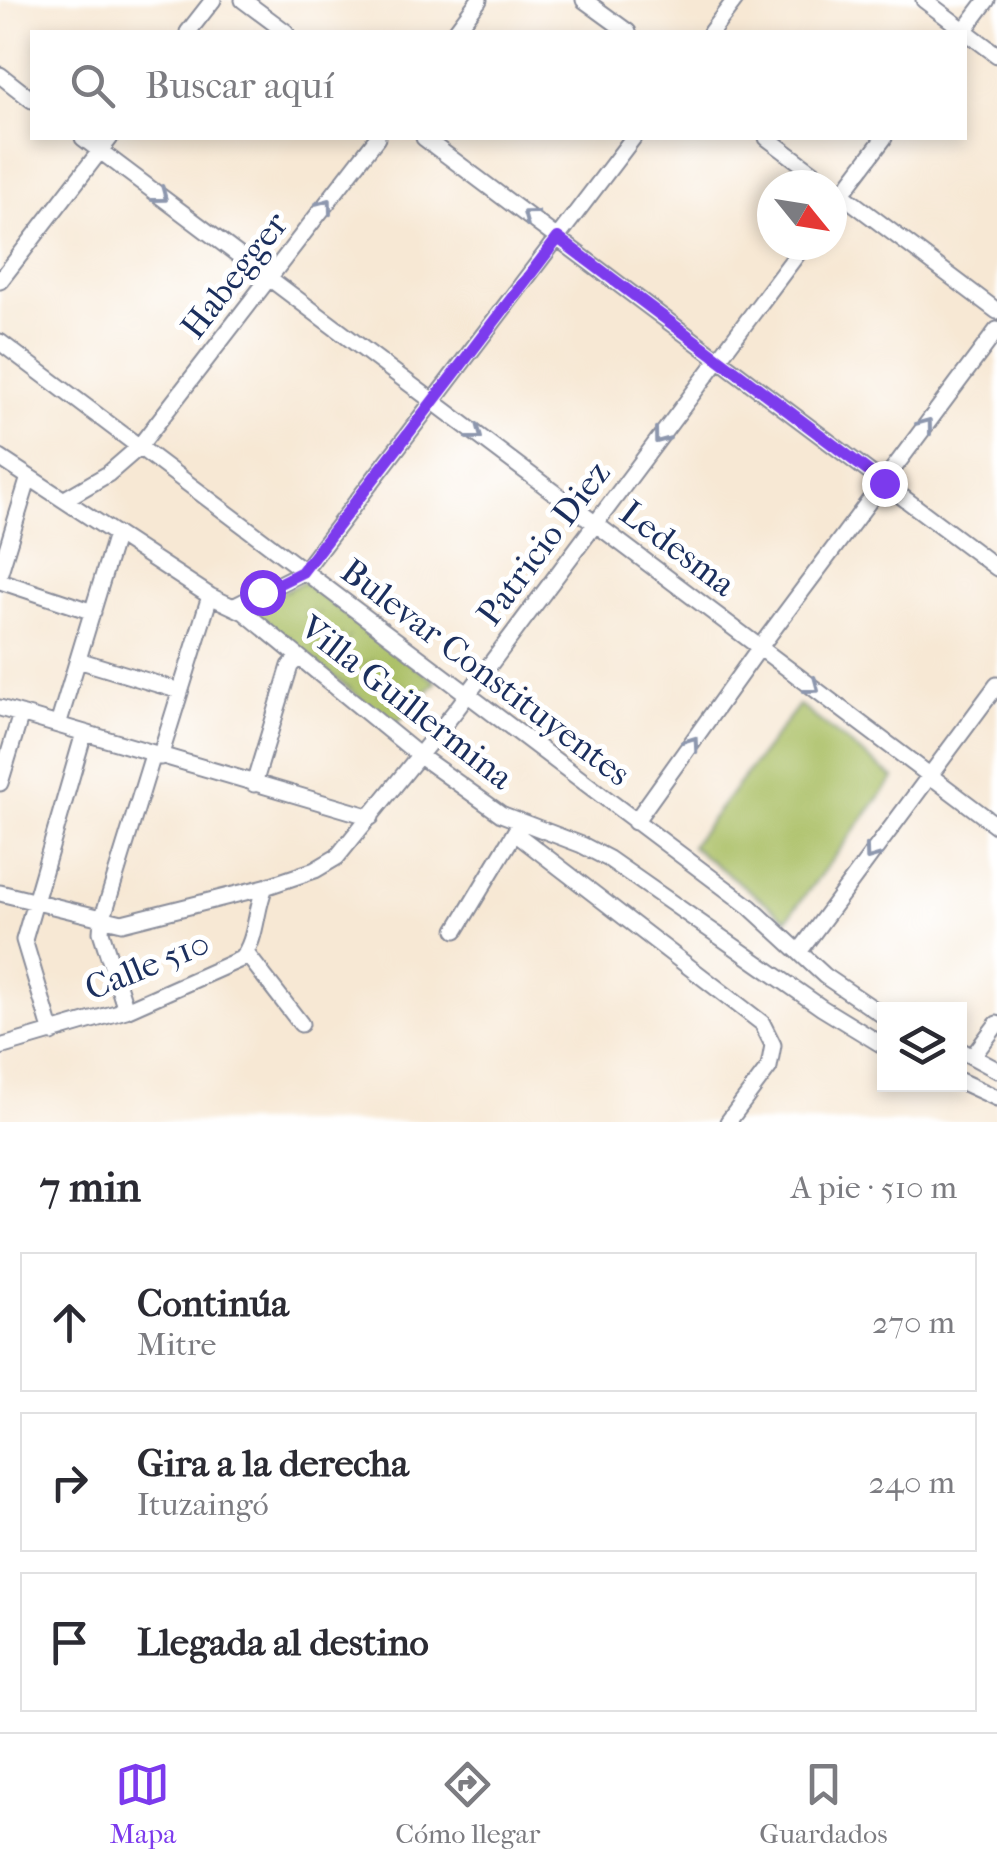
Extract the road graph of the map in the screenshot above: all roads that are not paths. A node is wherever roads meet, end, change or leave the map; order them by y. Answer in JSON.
{"nodes":[{"id":1,"x":213,"y":0,"type":"edge"},
{"id":2,"x":243,"y":0,"type":"edge"},
{"id":3,"x":479,"y":0,"type":"edge"},
{"id":4,"x":584,"y":0,"type":"edge"},
{"id":5,"x":736,"y":0,"type":"edge"},
{"id":6,"x":924,"y":0,"type":"edge"},
{"id":7,"x":987,"y":0,"type":"edge"},
{"id":8,"x":190,"y":30,"type":"edge"},
{"id":9,"x":283,"y":30,"type":"edge"},
{"id":10,"x":456,"y":30,"type":"edge"},
{"id":11,"x":625,"y":30,"type":"edge"},
{"id":12,"x":714,"y":30,"type":"edge"},
{"id":13,"x":963,"y":30,"type":"edge"},
{"id":14,"x":965,"y":30,"type":"edge"},
{"id":15,"x":967,"y":33,"type":"edge"},
{"id":16,"x":997,"y":55,"type":"edge"},
{"id":17,"x":0,"y":75,"type":"edge"},
{"id":18,"x":30,"y":98,"type":"edge"},
{"id":19,"x":375,"y":140,"type":"edge"},
{"id":20,"x":427,"y":140,"type":"edge"},
{"id":21,"x":632,"y":140,"type":"edge"},
{"id":22,"x":769,"y":140,"type":"edge"},
{"id":23,"x":882,"y":140,"type":"edge"},
{"id":24,"x":105,"y":144,"type":"edge"},
{"id":25,"x":806,"y":170,"type":"edge"},
{"id":26,"x":847,"y":179,"type":"edge"},
{"id":27,"x":847,"y":202,"type":"edge"},
{"id":28,"x":558,"y":238,"type":"junction"},
{"id":29,"x":793,"y":260,"type":"edge"},
{"id":30,"x":270,"y":278,"type":"junction"},
{"id":31,"x":0,"y":281,"type":"edge"},
{"id":32,"x":997,"y":311,"type":"edge"},
{"id":33,"x":997,"y":330,"type":"edge"},
{"id":34,"x":0,"y":342,"type":"edge"},
{"id":35,"x":719,"y":359,"type":"junction"},
{"id":36,"x":433,"y":401,"type":"junction"},
{"id":37,"x":138,"y":448,"type":"junction"},
{"id":38,"x":0,"y":458,"type":"edge"},
{"id":39,"x":29,"y":477,"type":"junction"},
{"id":40,"x":884,"y":483,"type":"junction"},
{"id":41,"x":65,"y":499,"type":"junction"},
{"id":42,"x":595,"y":523,"type":"junction"},
{"id":43,"x":116,"y":534,"type":"junction"},
{"id":44,"x":997,"y":568,"type":"edge"},
{"id":45,"x":0,"y":572,"type":"edge"},
{"id":46,"x":302,"y":572,"type":"junction"},
{"id":47,"x":0,"y":581,"type":"edge"},
{"id":48,"x":210,"y":596,"type":"junction"},
{"id":49,"x":235,"y":606,"type":"junction"},
{"id":50,"x":93,"y":612,"type":"junction"},
{"id":51,"x":760,"y":648,"type":"junction"},
{"id":52,"x":299,"y":657,"type":"junction"},
{"id":53,"x":78,"y":660,"type":"junction"},
{"id":54,"x":997,"y":685,"type":"edge"},
{"id":55,"x":180,"y":690,"type":"junction"},
{"id":56,"x":466,"y":696,"type":"junction"},
{"id":57,"x":0,"y":708,"type":"edge"},
{"id":58,"x":21,"y":714,"type":"junction"},
{"id":59,"x":58,"y":725,"type":"junction"},
{"id":60,"x":84,"y":733,"type":"junction"},
{"id":61,"x":156,"y":756,"type":"junction"},
{"id":62,"x":420,"y":756,"type":"junction"},
{"id":63,"x":929,"y":775,"type":"junction"},
{"id":64,"x":0,"y":783,"type":"edge"},
{"id":65,"x":254,"y":784,"type":"junction"},
{"id":66,"x":371,"y":817,"type":"junction"},
{"id":67,"x":635,"y":822,"type":"junction"},
{"id":68,"x":997,"y":826,"type":"edge"},
{"id":69,"x":518,"y":828,"type":"junction"},
{"id":70,"x":264,"y":888,"type":"junction"},
{"id":71,"x":0,"y":892,"type":"edge"},
{"id":72,"x":34,"y":902,"type":"junction"},
{"id":73,"x":102,"y":920,"type":"junction"},
{"id":74,"x":456,"y":930,"type":"dead end"},
{"id":75,"x":799,"y":952,"type":"junction"},
{"id":76,"x":246,"y":953,"type":"junction"},
{"id":77,"x":126,"y":1010,"type":"junction"},
{"id":78,"x":877,"y":1012,"type":"edge"},
{"id":79,"x":301,"y":1024,"type":"dead end"},
{"id":80,"x":997,"y":1024,"type":"edge"},
{"id":81,"x":52,"y":1033,"type":"junction"},
{"id":82,"x":877,"y":1042,"type":"edge"},
{"id":83,"x":0,"y":1048,"type":"edge"},
{"id":84,"x":967,"y":1052,"type":"edge"},
{"id":85,"x":967,"y":1054,"type":"edge"},
{"id":86,"x":997,"y":1070,"type":"edge"},
{"id":87,"x":967,"y":1084,"type":"edge"},
{"id":88,"x":997,"y":1098,"type":"edge"},
{"id":89,"x":728,"y":1122,"type":"edge"}],
"edges":[{"from":1,"to":8,"type":"street"},
{"from":2,"to":9,"type":"street"},
{"from":3,"to":10,"type":"street"},
{"from":4,"to":11,"type":"street"},
{"from":5,"to":12,"type":"street"},
{"from":6,"to":13,"type":"street"},
{"from":7,"to":14,"type":"street"},
{"from":15,"to":16,"type":"street"},
{"from":17,"to":18,"type":"street"},
{"from":30,"to":19,"type":"street","name":"Habegger","one_way":true},
{"from":28,"to":20,"type":"street","one_way":true},
{"from":21,"to":28,"type":"street"},
{"from":22,"to":25,"type":"street"},
{"from":23,"to":26,"type":"street"},
{"from":24,"to":30,"type":"street","name":"Ledesma","one_way":true},
{"from":24,"to":31,"type":"street"},
{"from":27,"to":32,"type":"street"},
{"from":28,"to":35,"type":"street"},
{"from":28,"to":36,"type":"street"},
{"from":29,"to":35,"type":"street","name":"Patricio Diez"},
{"from":30,"to":36,"type":"street","name":"Ledesma"},
{"from":30,"to":37,"type":"street","name":"Habegger"},
{"from":40,"to":33,"type":"street","one_way":true},
{"from":34,"to":37,"type":"street","name":"Bulevar Constituyentes"},
{"from":35,"to":40,"type":"street"},
{"from":35,"to":42,"type":"street","name":"Patricio Diez","one_way":true},
{"from":36,"to":42,"type":"street","name":"Ledesma","one_way":true},
{"from":36,"to":46,"type":"street"},
{"from":37,"to":41,"type":"street","name":"Habegger"},
{"from":37,"to":46,"type":"street","name":"Bulevar Constituyentes"},
{"from":38,"to":39,"type":"street","name":"Villa Guillermina"},
{"from":39,"to":41,"type":"street","name":"Villa Guillermina"},
{"from":39,"to":45,"type":"street"},
{"from":40,"to":44,"type":"street"},
{"from":40,"to":51,"type":"street"},
{"from":41,"to":43,"type":"street","name":"Villa Guillermina"},
{"from":42,"to":51,"type":"street","name":"Ledesma"},
{"from":42,"to":56,"type":"street","name":"Patricio Diez"},
{"from":43,"to":48,"type":"street","name":"Villa Guillermina"},
{"from":43,"to":50,"type":"street"},
{"from":46,"to":49,"type":"street"},
{"from":46,"to":56,"type":"street","name":"Bulevar Constituyentes"},
{"from":47,"to":50,"type":"street"},
{"from":48,"to":49,"type":"street","name":"Villa Guillermina"},
{"from":48,"to":55,"type":"street"},
{"from":49,"to":52,"type":"street","name":"Villa Guillermina"},
{"from":50,"to":53,"type":"street"},
{"from":51,"to":63,"type":"street","name":"Ledesma","one_way":true},
{"from":67,"to":51,"type":"street","one_way":true},
{"from":52,"to":62,"type":"street","name":"Villa Guillermina"},
{"from":52,"to":65,"type":"street"},
{"from":53,"to":55,"type":"street"},
{"from":53,"to":59,"type":"street"},
{"from":54,"to":63,"type":"street"},
{"from":55,"to":61,"type":"street"},
{"from":56,"to":62,"type":"street","name":"Patricio Diez"},
{"from":56,"to":67,"type":"street","name":"Bulevar Constituyentes"},
{"from":57,"to":58,"type":"street"},
{"from":58,"to":59,"type":"street"},
{"from":58,"to":64,"type":"street"},
{"from":59,"to":60,"type":"street"},
{"from":60,"to":61,"type":"street"},
{"from":60,"to":72,"type":"street"},
{"from":61,"to":65,"type":"street"},
{"from":61,"to":73,"type":"street"},
{"from":62,"to":66,"type":"street","name":"Patricio Diez"},
{"from":62,"to":69,"type":"street","name":"Villa Guillermina"},
{"from":63,"to":68,"type":"street","name":"Ledesma"},
{"from":63,"to":75,"type":"street","one_way":true},
{"from":65,"to":66,"type":"street"},
{"from":66,"to":70,"type":"street","name":"Patricio Diez"},
{"from":67,"to":75,"type":"street","name":"Bulevar Constituyentes"},
{"from":69,"to":74,"type":"street"},
{"from":69,"to":82,"type":"street","name":"Villa Guillermina"},
{"from":69,"to":89,"type":"street"},
{"from":70,"to":73,"type":"street","name":"Patricio Diez"},
{"from":70,"to":76,"type":"street","name":"Calle 510"},
{"from":71,"to":72,"type":"street","name":"Patricio Diez"},
{"from":72,"to":73,"type":"street","name":"Patricio Diez"},
{"from":72,"to":81,"type":"street"},
{"from":73,"to":77,"type":"street"},
{"from":75,"to":78,"type":"street","name":"Bulevar Constituyentes"},
{"from":76,"to":77,"type":"street","name":"Calle 510"},
{"from":76,"to":79,"type":"street"},
{"from":77,"to":81,"type":"street","name":"Calle 510"},
{"from":80,"to":84,"type":"street"},
{"from":81,"to":83,"type":"street","name":"Calle 510"},
{"from":85,"to":86,"type":"street"},
{"from":87,"to":88,"type":"street"}]}
